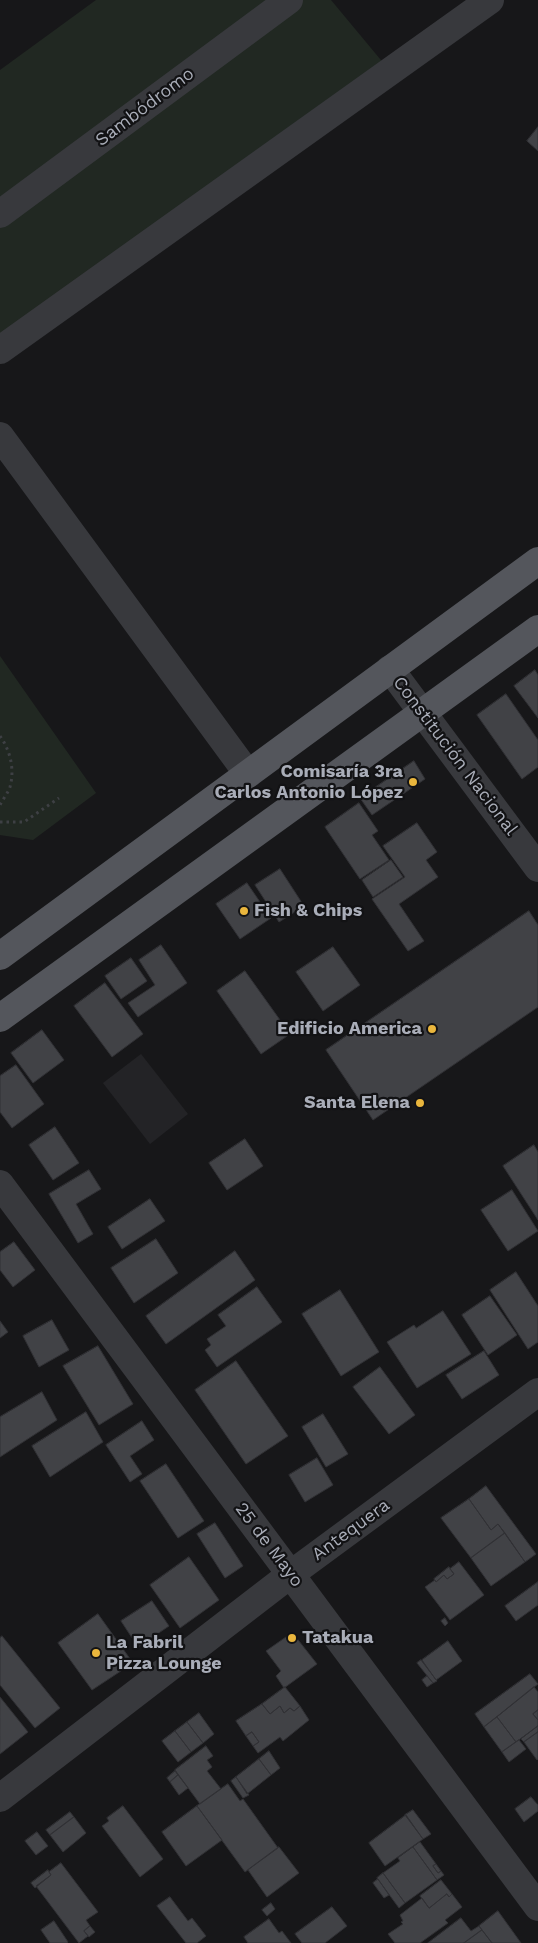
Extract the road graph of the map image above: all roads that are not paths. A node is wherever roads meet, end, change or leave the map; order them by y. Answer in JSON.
{"nodes":[{"id":1,"x":289,"y":0,"type":"edge"},
{"id":2,"x":490,"y":0,"type":"edge"},
{"id":3,"x":0,"y":214,"type":"edge"},
{"id":4,"x":0,"y":350,"type":"edge"},
{"id":5,"x":0,"y":436,"type":"edge"},
{"id":6,"x":538,"y":561,"type":"edge"},
{"id":7,"x":538,"y":629,"type":"edge"},
{"id":8,"x":390,"y":669,"type":"junction"},
{"id":9,"x":422,"y":713,"type":"junction"},
{"id":10,"x":248,"y":774,"type":"junction"},
{"id":11,"x":538,"y":868,"type":"edge"},
{"id":12,"x":0,"y":956,"type":"edge"},
{"id":13,"x":0,"y":1018,"type":"edge"},
{"id":14,"x":0,"y":1184,"type":"edge"},
{"id":15,"x":538,"y":1392,"type":"edge"},
{"id":16,"x":291,"y":1574,"type":"junction"},
{"id":17,"x":0,"y":1798,"type":"edge"},
{"id":18,"x":538,"y":1907,"type":"edge"}],
"edges":[{"from":1,"to":3,"type":"street","name":"Sambódromo"},
{"from":2,"to":4,"type":"street"},
{"from":5,"to":10,"type":"street"},
{"from":6,"to":8,"type":"main road"},
{"from":7,"to":9,"type":"main road"},
{"from":8,"to":9,"type":"street","name":"Constitución Nacional"},
{"from":8,"to":10,"type":"main road"},
{"from":9,"to":11,"type":"street","name":"Constitución Nacional"},
{"from":9,"to":13,"type":"main road"},
{"from":10,"to":12,"type":"main road"},
{"from":14,"to":16,"type":"street","name":"25 de Mayo"},
{"from":15,"to":16,"type":"street","name":"Antequera"},
{"from":16,"to":17,"type":"street","name":"Antequera"},
{"from":16,"to":18,"type":"street","name":"25 de Mayo"}]}
